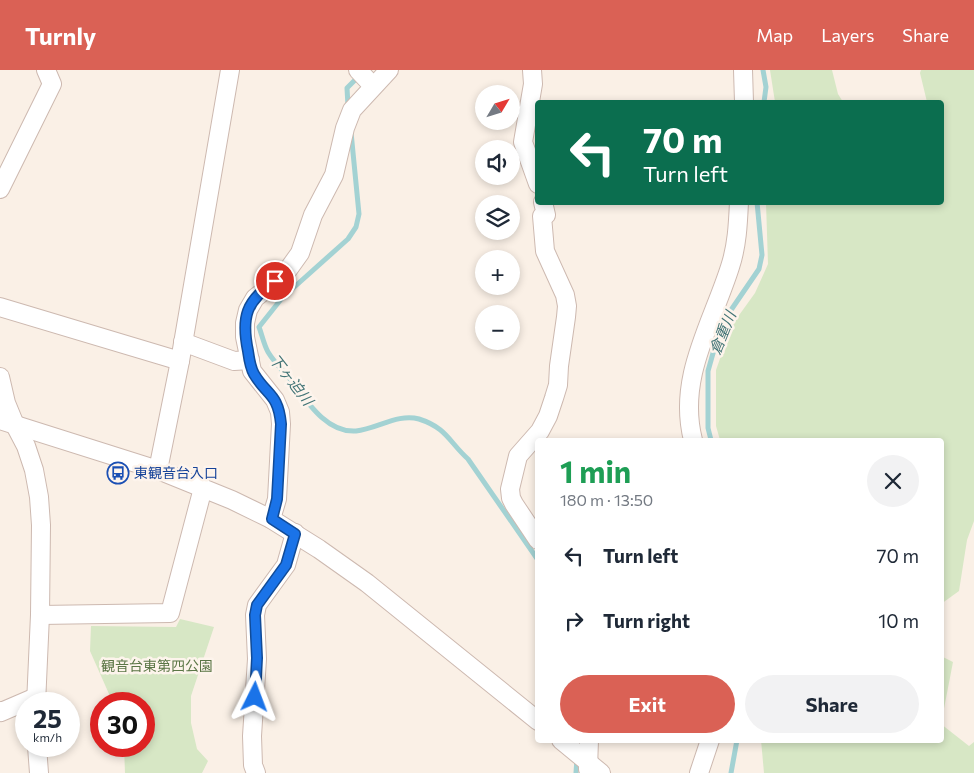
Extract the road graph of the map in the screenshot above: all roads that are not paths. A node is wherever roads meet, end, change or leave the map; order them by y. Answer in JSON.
{"nodes":[{"id":1,"x":46,"y":70,"type":"edge"},
{"id":2,"x":230,"y":70,"type":"edge"},
{"id":3,"x":389,"y":70,"type":"edge"},
{"id":4,"x":532,"y":70,"type":"edge"},
{"id":5,"x":743,"y":70,"type":"edge"},
{"id":6,"x":367,"y":79,"type":"edge"},
{"id":7,"x":744,"y":100,"type":"edge"},
{"id":8,"x":535,"y":176,"type":"edge"},
{"id":9,"x":0,"y":188,"type":"edge"},
{"id":10,"x":544,"y":205,"type":"edge"},
{"id":11,"x":739,"y":205,"type":"edge"},
{"id":12,"x":0,"y":307,"type":"edge"},
{"id":13,"x":183,"y":342,"type":"junction"},
{"id":14,"x":250,"y":360,"type":"junction"},
{"id":15,"x":180,"y":361,"type":"junction"},
{"id":16,"x":0,"y":377,"type":"edge"},
{"id":17,"x":8,"y":422,"type":"edge"},
{"id":18,"x":693,"y":438,"type":"edge"},
{"id":19,"x":158,"y":470,"type":"junction"},
{"id":20,"x":203,"y":488,"type":"junction"},
{"id":21,"x":272,"y":519,"type":"junction"},
{"id":22,"x":295,"y":534,"type":"junction"},
{"id":23,"x":535,"y":536,"type":"edge"},
{"id":24,"x":40,"y":615,"type":"junction"},
{"id":25,"x":36,"y":692,"type":"edge"},
{"id":26,"x":15,"y":707,"type":"edge"},
{"id":27,"x":0,"y":710,"type":"edge"},
{"id":28,"x":535,"y":719,"type":"edge"},
{"id":29,"x":564,"y":743,"type":"edge"},
{"id":30,"x":589,"y":743,"type":"edge"},
{"id":31,"x":709,"y":743,"type":"edge"},
{"id":32,"x":38,"y":757,"type":"edge"},
{"id":33,"x":591,"y":768,"type":"edge"},
{"id":34,"x":39,"y":773,"type":"edge"},
{"id":35,"x":256,"y":773,"type":"edge"},
{"id":36,"x":700,"y":773,"type":"edge"}],
"edges":[{"from":1,"to":9,"type":"street"},
{"from":2,"to":13,"type":"street"},
{"from":3,"to":6,"type":"street"},
{"from":4,"to":8,"type":"street"},
{"from":5,"to":7,"type":"street"},
{"from":6,"to":14,"type":"street"},
{"from":10,"to":23,"type":"street"},
{"from":11,"to":18,"type":"street"},
{"from":12,"to":15,"type":"street"},
{"from":13,"to":14,"type":"street"},
{"from":13,"to":15,"type":"street"},
{"from":14,"to":21,"type":"street"},
{"from":15,"to":19,"type":"street"},
{"from":16,"to":17,"type":"street"},
{"from":17,"to":19,"type":"street"},
{"from":17,"to":24,"type":"street"},
{"from":19,"to":20,"type":"street"},
{"from":20,"to":21,"type":"street"},
{"from":20,"to":24,"type":"street"},
{"from":21,"to":22,"type":"street"},
{"from":22,"to":28,"type":"street"},
{"from":22,"to":35,"type":"street"},
{"from":24,"to":25,"type":"street"},
{"from":26,"to":27,"type":"street"},
{"from":29,"to":33,"type":"street"},
{"from":30,"to":33,"type":"street"},
{"from":31,"to":36,"type":"street"},
{"from":32,"to":34,"type":"street"}]}
